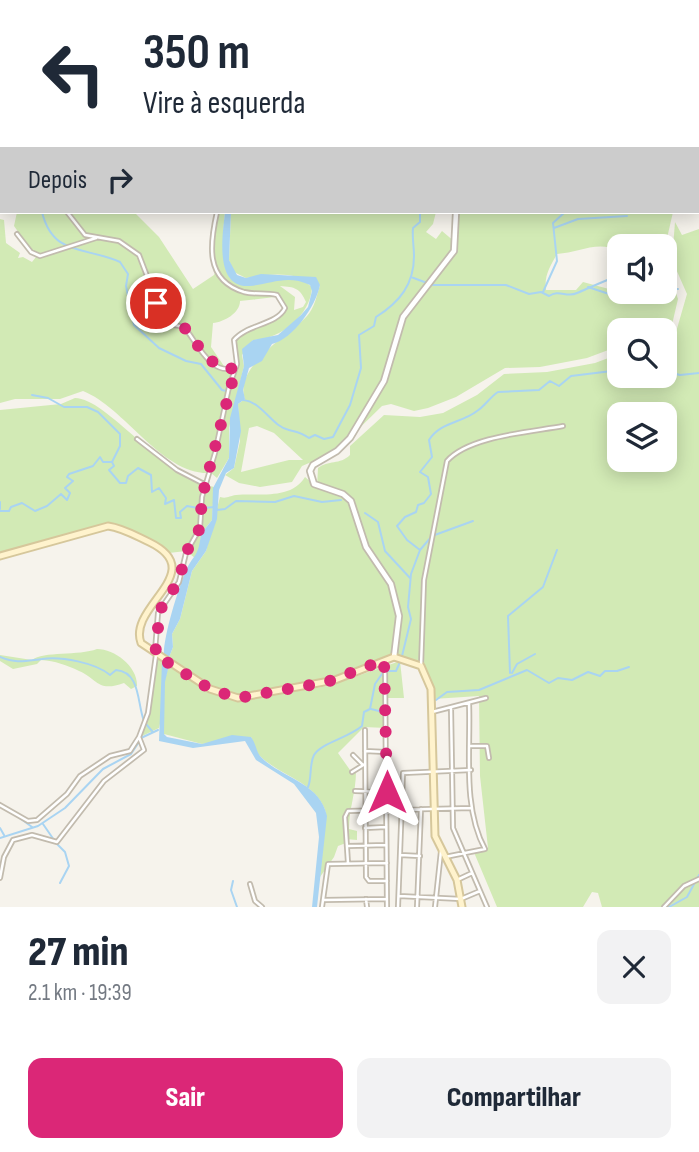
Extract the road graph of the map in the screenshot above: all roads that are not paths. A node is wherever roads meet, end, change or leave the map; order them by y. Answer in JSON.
{"nodes":[{"id":1,"x":68,"y":214,"type":"edge"},
{"id":2,"x":216,"y":214,"type":"edge"},
{"id":3,"x":456,"y":214,"type":"edge"},
{"id":4,"x":17,"y":234,"type":"dead end"},
{"id":5,"x":99,"y":237,"type":"junction"},
{"id":6,"x":236,"y":367,"type":"junction"},
{"id":7,"x":563,"y":426,"type":"dead end"},
{"id":8,"x":136,"y":439,"type":"dead end"},
{"id":9,"x":206,"y":485,"type":"junction"},
{"id":10,"x":0,"y":556,"type":"edge"},
{"id":11,"x":157,"y":656,"type":"junction"},
{"id":12,"x":394,"y":657,"type":"junction"},
{"id":13,"x":384,"y":660,"type":"junction"},
{"id":14,"x":421,"y":666,"type":"junction"},
{"id":15,"x":486,"y":698,"type":"dead end"},
{"id":16,"x":469,"y":703,"type":"junction"},
{"id":17,"x":451,"y":708,"type":"junction"},
{"id":18,"x":432,"y":712,"type":"junction"},
{"id":19,"x":365,"y":730,"type":"dead end"},
{"id":20,"x":139,"y":737,"type":"junction"},
{"id":21,"x":471,"y":746,"type":"junction"},
{"id":22,"x":365,"y":751,"type":"junction"},
{"id":23,"x":387,"y":752,"type":"junction"},
{"id":24,"x":353,"y":755,"type":"dead end"},
{"id":25,"x":489,"y":758,"type":"dead end"},
{"id":26,"x":364,"y":765,"type":"junction"},
{"id":27,"x":471,"y":770,"type":"junction"},
{"id":28,"x":433,"y":771,"type":"junction"},
{"id":29,"x":452,"y":771,"type":"junction"},
{"id":30,"x":352,"y":772,"type":"dead end"},
{"id":31,"x":355,"y":791,"type":"dead end"},
{"id":32,"x":365,"y":791,"type":"junction"},
{"id":33,"x":387,"y":794,"type":"junction"},
{"id":34,"x":401,"y":796,"type":"junction"},
{"id":35,"x":0,"y":805,"type":"edge"},
{"id":36,"x":472,"y":808,"type":"junction"},
{"id":37,"x":401,"y":809,"type":"junction"},
{"id":38,"x":421,"y":809,"type":"junction"},
{"id":39,"x":433,"y":809,"type":"junction"},
{"id":40,"x":453,"y":809,"type":"junction"},
{"id":41,"x":365,"y":810,"type":"junction"},
{"id":42,"x":387,"y":810,"type":"junction"},
{"id":43,"x":387,"y":827,"type":"junction"},
{"id":44,"x":365,"y":828,"type":"junction"},
{"id":45,"x":387,"y":845,"type":"junction"},
{"id":46,"x":348,"y":846,"type":"junction"},
{"id":47,"x":365,"y":846,"type":"junction"},
{"id":48,"x":464,"y":853,"type":"junction"},
{"id":49,"x":443,"y":854,"type":"junction"},
{"id":50,"x":400,"y":855,"type":"junction"},
{"id":51,"x":420,"y":856,"type":"junction"},
{"id":52,"x":348,"y":863,"type":"junction"},
{"id":53,"x":366,"y":863,"type":"junction"},
{"id":54,"x":387,"y":863,"type":"junction"},
{"id":55,"x":472,"y":873,"type":"junction"},
{"id":56,"x":0,"y":878,"type":"edge"},
{"id":57,"x":699,"y":879,"type":"edge"},
{"id":58,"x":457,"y":880,"type":"junction"},
{"id":59,"x":387,"y":881,"type":"junction"},
{"id":60,"x":250,"y":884,"type":"dead end"},
{"id":61,"x":480,"y":891,"type":"junction"},
{"id":62,"x":399,"y":896,"type":"junction"},
{"id":63,"x":366,"y":899,"type":"junction"},
{"id":64,"x":387,"y":899,"type":"junction"},
{"id":65,"x":417,"y":899,"type":"junction"},
{"id":66,"x":461,"y":899,"type":"junction"},
{"id":67,"x":323,"y":900,"type":"junction"},
{"id":68,"x":436,"y":900,"type":"junction"},
{"id":69,"x":262,"y":907,"type":"edge"},
{"id":70,"x":322,"y":907,"type":"edge"},
{"id":71,"x":367,"y":907,"type":"edge"},
{"id":72,"x":387,"y":907,"type":"edge"},
{"id":73,"x":398,"y":907,"type":"edge"},
{"id":74,"x":417,"y":907,"type":"edge"},
{"id":75,"x":435,"y":907,"type":"edge"},
{"id":76,"x":462,"y":907,"type":"edge"},
{"id":77,"x":487,"y":907,"type":"edge"},
{"id":78,"x":664,"y":907,"type":"edge"}],
"edges":[{"from":1,"to":5,"type":"street"},
{"from":2,"to":6,"type":"street"},
{"from":3,"to":12,"type":"street"},
{"from":4,"to":5,"type":"street"},
{"from":5,"to":6,"type":"street"},
{"from":6,"to":9,"type":"street"},
{"from":7,"to":14,"type":"street"},
{"from":8,"to":9,"type":"street"},
{"from":9,"to":11,"type":"street"},
{"from":10,"to":11,"type":"main road"},
{"from":11,"to":13,"type":"main road"},
{"from":11,"to":20,"type":"street"},
{"from":12,"to":13,"type":"main road"},
{"from":12,"to":14,"type":"main road"},
{"from":13,"to":23,"type":"street"},
{"from":14,"to":18,"type":"main road"},
{"from":15,"to":16,"type":"street"},
{"from":16,"to":17,"type":"street"},
{"from":16,"to":21,"type":"street"},
{"from":17,"to":18,"type":"street"},
{"from":17,"to":29,"type":"street"},
{"from":18,"to":28,"type":"main road"},
{"from":19,"to":22,"type":"street"},
{"from":20,"to":35,"type":"street"},
{"from":20,"to":56,"type":"street"},
{"from":21,"to":25,"type":"street"},
{"from":21,"to":27,"type":"street"},
{"from":22,"to":23,"type":"street"},
{"from":22,"to":26,"type":"street"},
{"from":23,"to":33,"type":"street"},
{"from":24,"to":26,"type":"street"},
{"from":26,"to":30,"type":"street"},
{"from":26,"to":32,"type":"street"},
{"from":27,"to":29,"type":"street"},
{"from":27,"to":36,"type":"street"},
{"from":28,"to":29,"type":"street"},
{"from":28,"to":34,"type":"street"},
{"from":28,"to":39,"type":"main road"},
{"from":29,"to":40,"type":"street"},
{"from":31,"to":32,"type":"street"},
{"from":32,"to":33,"type":"street"},
{"from":32,"to":41,"type":"street"},
{"from":33,"to":34,"type":"street"},
{"from":33,"to":42,"type":"street"},
{"from":34,"to":37,"type":"street"},
{"from":36,"to":40,"type":"street"},
{"from":36,"to":48,"type":"street"},
{"from":37,"to":38,"type":"street"},
{"from":37,"to":42,"type":"street"},
{"from":37,"to":50,"type":"street"},
{"from":38,"to":39,"type":"street"},
{"from":38,"to":51,"type":"street"},
{"from":39,"to":40,"type":"street"},
{"from":39,"to":49,"type":"main road"},
{"from":40,"to":48,"type":"street"},
{"from":41,"to":42,"type":"street"},
{"from":41,"to":44,"type":"street"},
{"from":41,"to":46,"type":"street"},
{"from":42,"to":43,"type":"street"},
{"from":43,"to":44,"type":"street"},
{"from":43,"to":45,"type":"street"},
{"from":44,"to":47,"type":"street"},
{"from":45,"to":47,"type":"street"},
{"from":45,"to":54,"type":"street"},
{"from":46,"to":47,"type":"street"},
{"from":46,"to":52,"type":"street"},
{"from":47,"to":53,"type":"street"},
{"from":48,"to":49,"type":"street"},
{"from":48,"to":55,"type":"street"},
{"from":49,"to":58,"type":"main road"},
{"from":49,"to":68,"type":"street"},
{"from":50,"to":51,"type":"street"},
{"from":50,"to":62,"type":"street"},
{"from":51,"to":65,"type":"street"},
{"from":52,"to":53,"type":"street"},
{"from":52,"to":67,"type":"street"},
{"from":53,"to":54,"type":"street"},
{"from":53,"to":59,"type":"street"},
{"from":54,"to":59,"type":"street"},
{"from":55,"to":58,"type":"street"},
{"from":55,"to":61,"type":"street"},
{"from":57,"to":78,"type":"street"},
{"from":58,"to":66,"type":"main road"},
{"from":59,"to":64,"type":"street"},
{"from":60,"to":69,"type":"street"},
{"from":61,"to":66,"type":"street"},
{"from":61,"to":77,"type":"street"},
{"from":62,"to":65,"type":"street"},
{"from":62,"to":73,"type":"street"},
{"from":63,"to":64,"type":"street"},
{"from":63,"to":67,"type":"street"},
{"from":63,"to":71,"type":"street"},
{"from":64,"to":72,"type":"street"},
{"from":65,"to":68,"type":"street"},
{"from":65,"to":74,"type":"street"},
{"from":66,"to":68,"type":"street"},
{"from":66,"to":76,"type":"main road"},
{"from":67,"to":70,"type":"street"},
{"from":68,"to":75,"type":"street"}]}
